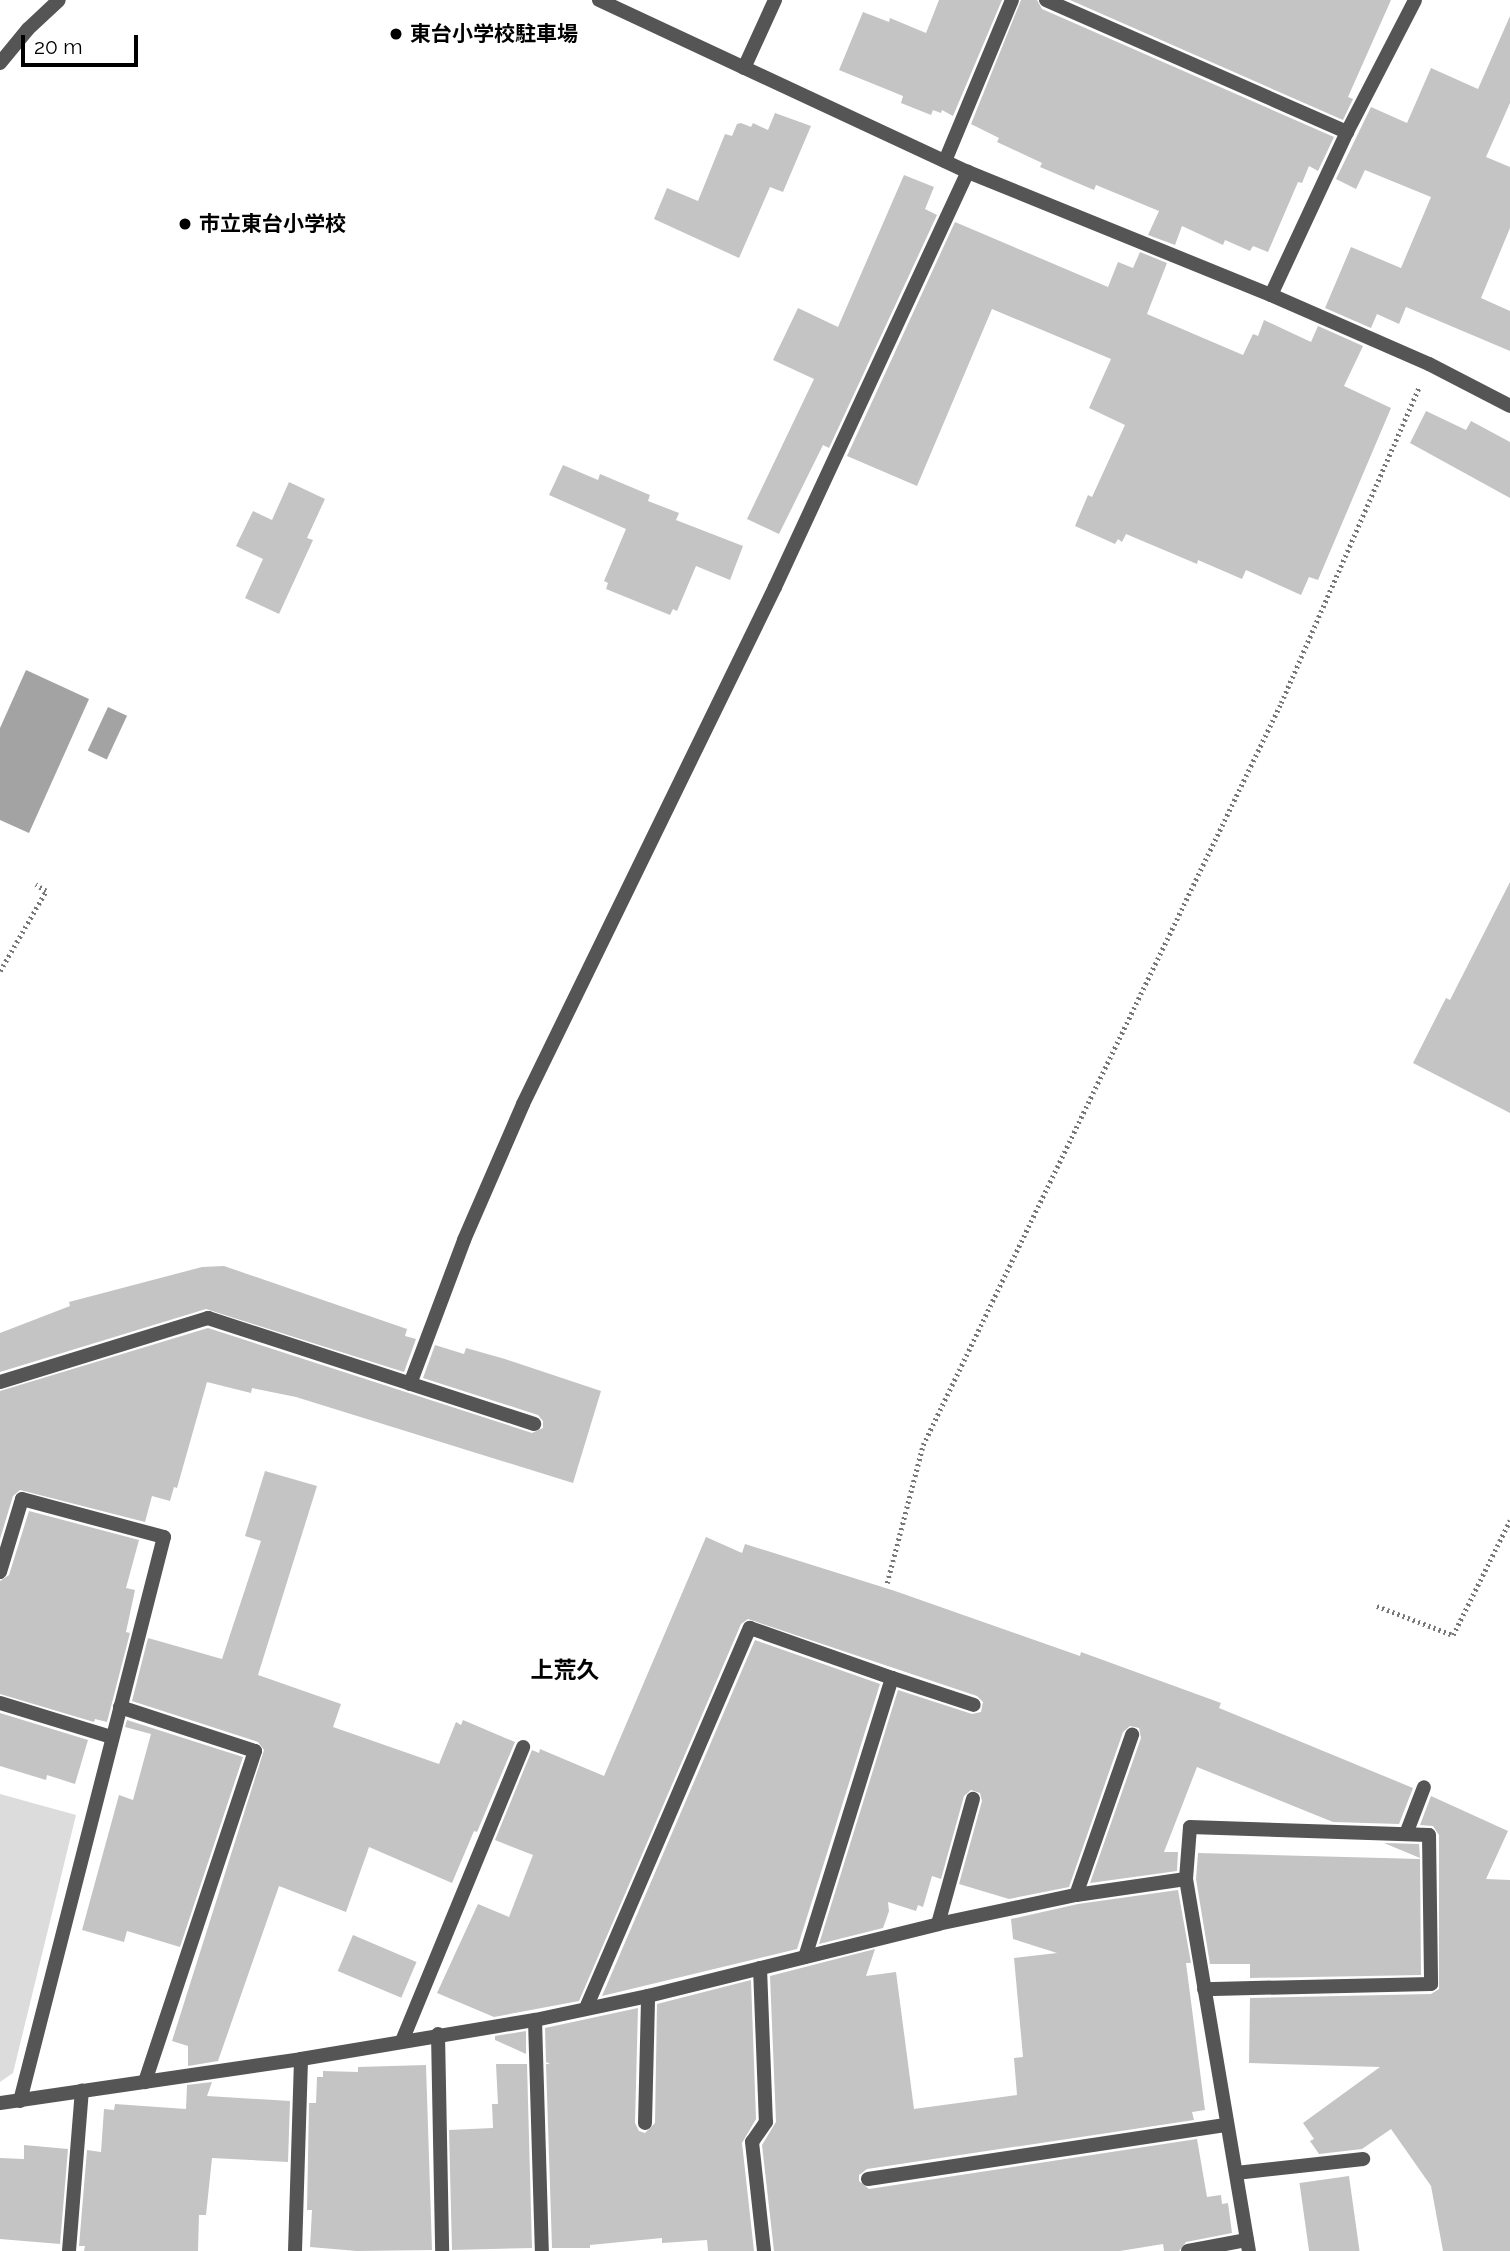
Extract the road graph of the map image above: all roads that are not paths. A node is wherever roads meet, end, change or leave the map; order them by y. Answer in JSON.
{"nodes":[{"id":1,"x":60,"y":0,"type":"edge"},
{"id":2,"x":599,"y":0,"type":"edge"},
{"id":3,"x":775,"y":0,"type":"edge"},
{"id":4,"x":1012,"y":0,"type":"edge"},
{"id":5,"x":1046,"y":0,"type":"edge"},
{"id":6,"x":1415,"y":0,"type":"edge"},
{"id":7,"x":0,"y":63,"type":"edge"},
{"id":8,"x":744,"y":68,"type":"junction"},
{"id":9,"x":1347,"y":132,"type":"junction"},
{"id":10,"x":944,"y":161,"type":"junction"},
{"id":11,"x":968,"y":172,"type":"junction"},
{"id":12,"x":1271,"y":295,"type":"junction"},
{"id":13,"x":1510,"y":406,"type":"edge"},
{"id":14,"x":0,"y":1382,"type":"edge"},
{"id":15,"x":411,"y":1384,"type":"junction"},
{"id":16,"x":534,"y":1424,"type":"dead end"},
{"id":17,"x":0,"y":1572,"type":"edge"},
{"id":18,"x":892,"y":1678,"type":"junction"},
{"id":19,"x":0,"y":1703,"type":"edge"},
{"id":20,"x":974,"y":1705,"type":"dead end"},
{"id":21,"x":120,"y":1707,"type":"junction"},
{"id":22,"x":1132,"y":1735,"type":"dead end"},
{"id":23,"x":111,"y":1737,"type":"junction"},
{"id":24,"x":523,"y":1747,"type":"dead end"},
{"id":25,"x":1424,"y":1787,"type":"dead end"},
{"id":26,"x":973,"y":1799,"type":"dead end"},
{"id":27,"x":1406,"y":1834,"type":"junction"},
{"id":28,"x":1186,"y":1879,"type":"junction"},
{"id":29,"x":1076,"y":1895,"type":"junction"},
{"id":30,"x":938,"y":1924,"type":"junction"},
{"id":31,"x":805,"y":1957,"type":"junction"},
{"id":32,"x":760,"y":1968,"type":"junction"},
{"id":33,"x":1204,"y":1989,"type":"junction"},
{"id":34,"x":648,"y":1996,"type":"junction"},
{"id":35,"x":586,"y":2008,"type":"junction"},
{"id":36,"x":535,"y":2020,"type":"junction"},
{"id":37,"x":438,"y":2034,"type":"junction"},
{"id":38,"x":401,"y":2041,"type":"junction"},
{"id":39,"x":301,"y":2059,"type":"junction"},
{"id":40,"x":145,"y":2082,"type":"junction"},
{"id":41,"x":82,"y":2091,"type":"junction"},
{"id":42,"x":20,"y":2101,"type":"junction"},
{"id":43,"x":0,"y":2103,"type":"edge"},
{"id":44,"x":645,"y":2123,"type":"dead end"},
{"id":45,"x":1227,"y":2125,"type":"junction"},
{"id":46,"x":1363,"y":2159,"type":"dead end"},
{"id":47,"x":1236,"y":2173,"type":"junction"},
{"id":48,"x":868,"y":2179,"type":"dead end"},
{"id":49,"x":1248,"y":2245,"type":"edge"},
{"id":50,"x":69,"y":2251,"type":"edge"},
{"id":51,"x":295,"y":2251,"type":"edge"},
{"id":52,"x":442,"y":2251,"type":"edge"},
{"id":53,"x":542,"y":2251,"type":"edge"},
{"id":54,"x":764,"y":2251,"type":"edge"},
{"id":55,"x":1188,"y":2251,"type":"edge"}],
"edges":[{"from":1,"to":7,"type":"street"},
{"from":2,"to":8,"type":"street"},
{"from":3,"to":8,"type":"street"},
{"from":4,"to":10,"type":"street"},
{"from":5,"to":9,"type":"street"},
{"from":6,"to":9,"type":"street"},
{"from":8,"to":10,"type":"street"},
{"from":9,"to":12,"type":"street"},
{"from":10,"to":11,"type":"street"},
{"from":11,"to":12,"type":"street"},
{"from":11,"to":15,"type":"street"},
{"from":12,"to":13,"type":"street"},
{"from":14,"to":15,"type":"street"},
{"from":15,"to":16,"type":"street"},
{"from":17,"to":21,"type":"street"},
{"from":18,"to":20,"type":"street"},
{"from":18,"to":31,"type":"street"},
{"from":18,"to":35,"type":"street"},
{"from":19,"to":23,"type":"street"},
{"from":21,"to":23,"type":"street"},
{"from":21,"to":40,"type":"street"},
{"from":22,"to":29,"type":"street"},
{"from":23,"to":42,"type":"street"},
{"from":24,"to":38,"type":"street"},
{"from":25,"to":27,"type":"street"},
{"from":26,"to":30,"type":"street"},
{"from":27,"to":28,"type":"street"},
{"from":27,"to":33,"type":"street"},
{"from":28,"to":29,"type":"street"},
{"from":28,"to":33,"type":"street"},
{"from":29,"to":30,"type":"street"},
{"from":30,"to":31,"type":"street"},
{"from":31,"to":32,"type":"street"},
{"from":32,"to":34,"type":"street"},
{"from":32,"to":54,"type":"street"},
{"from":33,"to":45,"type":"street"},
{"from":34,"to":35,"type":"street"},
{"from":34,"to":44,"type":"street"},
{"from":35,"to":36,"type":"street"},
{"from":36,"to":37,"type":"street"},
{"from":36,"to":53,"type":"street"},
{"from":37,"to":38,"type":"street"},
{"from":37,"to":52,"type":"street"},
{"from":38,"to":39,"type":"street"},
{"from":39,"to":40,"type":"street"},
{"from":39,"to":51,"type":"street"},
{"from":40,"to":41,"type":"street"},
{"from":41,"to":42,"type":"street"},
{"from":41,"to":50,"type":"street"},
{"from":42,"to":43,"type":"street"},
{"from":45,"to":47,"type":"street"},
{"from":45,"to":48,"type":"street"},
{"from":46,"to":47,"type":"street"},
{"from":47,"to":49,"type":"street"},
{"from":49,"to":55,"type":"street"}]}
